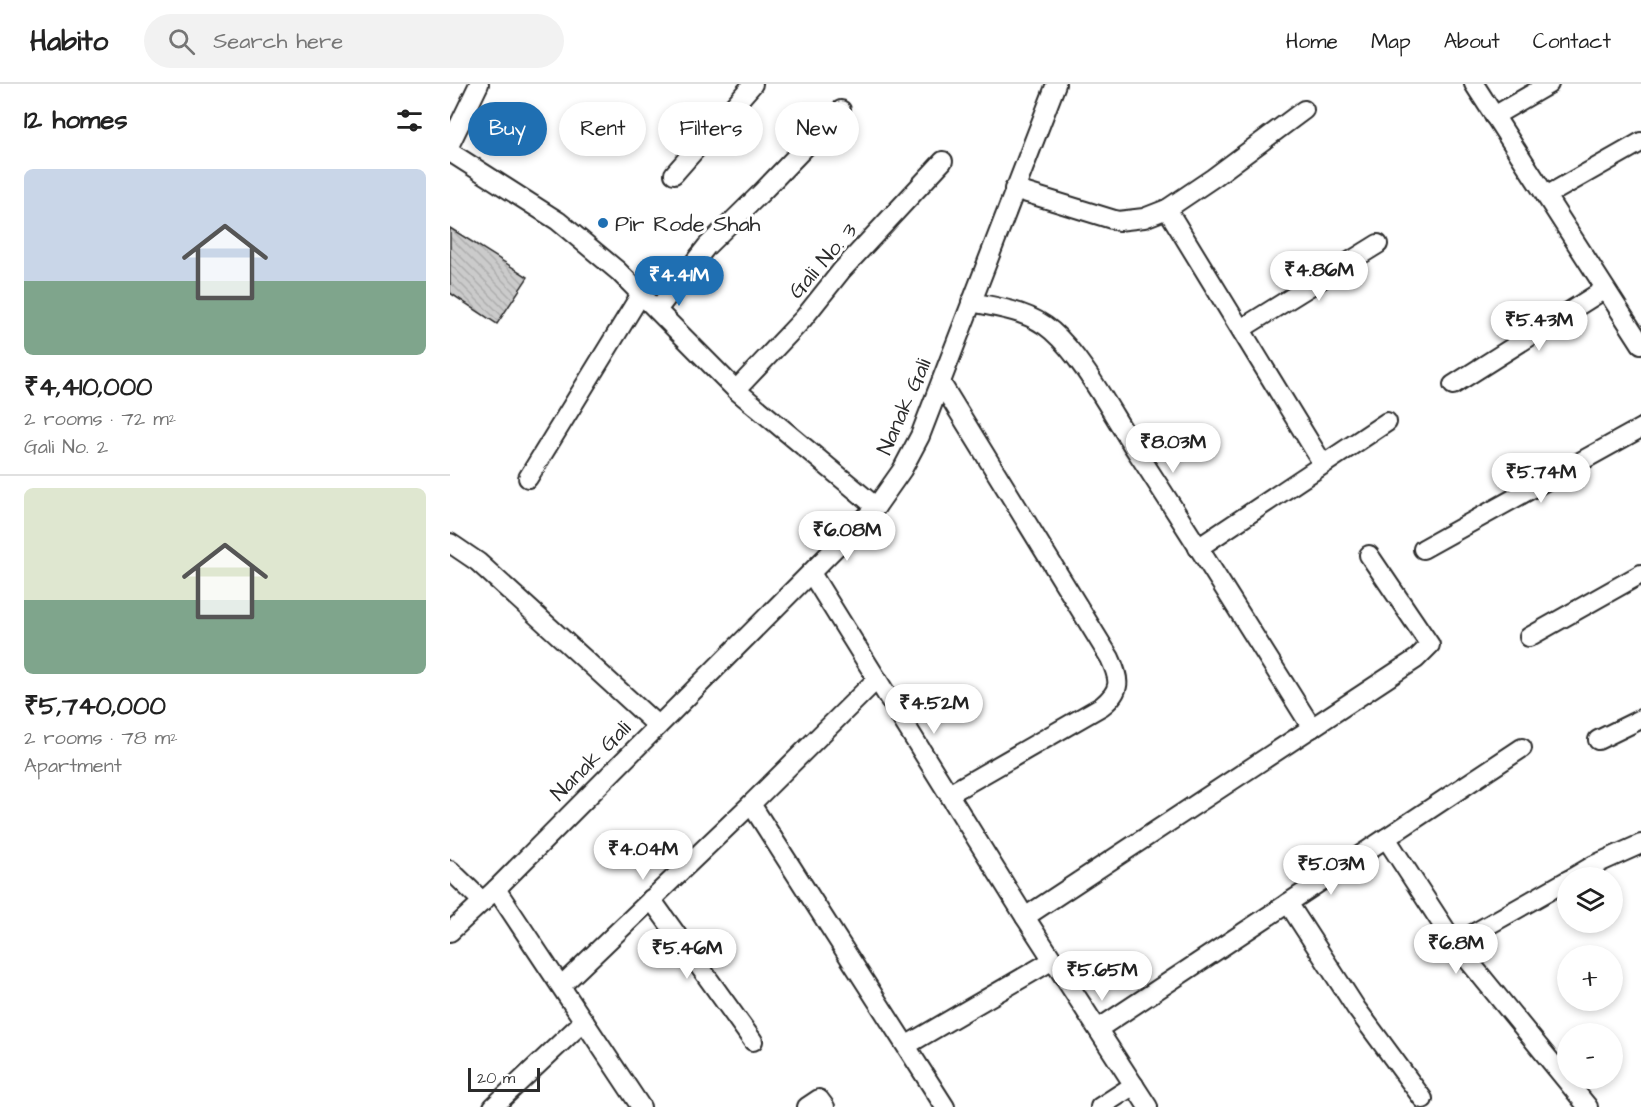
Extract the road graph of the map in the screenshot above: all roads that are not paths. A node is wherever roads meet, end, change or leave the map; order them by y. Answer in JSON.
{"nodes":[{"id":1,"x":479,"y":84,"type":"edge"},
{"id":2,"x":753,"y":84,"type":"edge"},
{"id":3,"x":1056,"y":84,"type":"edge"},
{"id":4,"x":1474,"y":84,"type":"edge"},
{"id":5,"x":1549,"y":84,"type":"edge"},
{"id":6,"x":1304,"y":110,"type":"dead end"},
{"id":7,"x":1494,"y":116,"type":"junction"},
{"id":8,"x":1641,"y":142,"type":"edge"},
{"id":9,"x":450,"y":144,"type":"edge"},
{"id":10,"x":450,"y":152,"type":"edge"},
{"id":11,"x":797,"y":156,"type":"edge"},
{"id":12,"x":943,"y":161,"type":"dead end"},
{"id":13,"x":674,"y":174,"type":"dead end"},
{"id":14,"x":1014,"y":189,"type":"junction"},
{"id":15,"x":1546,"y":196,"type":"junction"},
{"id":16,"x":1167,"y":209,"type":"junction"},
{"id":17,"x":1378,"y":244,"type":"dead end"},
{"id":18,"x":1605,"y":289,"type":"junction"},
{"id":19,"x":640,"y":294,"type":"junction"},
{"id":20,"x":971,"y":302,"type":"junction"},
{"id":21,"x":657,"y":310,"type":"junction"},
{"id":22,"x":1241,"y":328,"type":"junction"},
{"id":23,"x":1641,"y":344,"type":"edge"},
{"id":24,"x":941,"y":383,"type":"junction"},
{"id":25,"x":1453,"y":385,"type":"dead end"},
{"id":26,"x":736,"y":390,"type":"junction"},
{"id":27,"x":1387,"y":422,"type":"dead end"},
{"id":28,"x":1641,"y":428,"type":"edge"},
{"id":29,"x":1323,"y":464,"type":"junction"},
{"id":30,"x":528,"y":478,"type":"dead end"},
{"id":31,"x":876,"y":507,"type":"junction"},
{"id":32,"x":450,"y":543,"type":"edge"},
{"id":33,"x":1198,"y":548,"type":"junction"},
{"id":34,"x":1423,"y":549,"type":"dead end"},
{"id":35,"x":1369,"y":555,"type":"dead end"},
{"id":36,"x":811,"y":573,"type":"junction"},
{"id":37,"x":1641,"y":574,"type":"edge"},
{"id":38,"x":1529,"y":637,"type":"dead end"},
{"id":39,"x":877,"y":679,"type":"junction"},
{"id":40,"x":1641,"y":719,"type":"edge"},
{"id":41,"x":658,"y":726,"type":"junction"},
{"id":42,"x":1312,"y":728,"type":"junction"},
{"id":43,"x":1598,"y":740,"type":"dead end"},
{"id":44,"x":1522,"y":748,"type":"dead end"},
{"id":45,"x":950,"y":794,"type":"junction"},
{"id":46,"x":751,"y":804,"type":"junction"},
{"id":47,"x":1386,"y":838,"type":"junction"},
{"id":48,"x":1641,"y":844,"type":"edge"},
{"id":49,"x":1591,"y":867,"type":"edge"},
{"id":50,"x":450,"y":870,"type":"edge"},
{"id":51,"x":1557,"y":886,"type":"edge"},
{"id":52,"x":489,"y":896,"type":"junction"},
{"id":53,"x":651,"y":898,"type":"junction"},
{"id":54,"x":1288,"y":903,"type":"junction"},
{"id":55,"x":1025,"y":917,"type":"junction"},
{"id":56,"x":450,"y":932,"type":"edge"},
{"id":57,"x":1455,"y":944,"type":"junction"},
{"id":58,"x":1053,"y":960,"type":"junction"},
{"id":59,"x":561,"y":987,"type":"junction"},
{"id":60,"x":584,"y":1021,"type":"junction"},
{"id":61,"x":1098,"y":1029,"type":"junction"},
{"id":62,"x":753,"y":1041,"type":"dead end"},
{"id":63,"x":907,"y":1045,"type":"junction"},
{"id":64,"x":1134,"y":1085,"type":"junction"},
{"id":65,"x":1421,"y":1104,"type":"edge"},
{"id":66,"x":493,"y":1107,"type":"edge"},
{"id":67,"x":641,"y":1107,"type":"edge"},
{"id":68,"x":807,"y":1107,"type":"edge"},
{"id":69,"x":825,"y":1107,"type":"edge"},
{"id":70,"x":945,"y":1107,"type":"edge"},
{"id":71,"x":1100,"y":1107,"type":"edge"},
{"id":72,"x":1148,"y":1107,"type":"edge"},
{"id":73,"x":1588,"y":1107,"type":"edge"}],
"edges":[{"from":1,"to":9,"type":"street"},
{"from":2,"to":13,"type":"street"},
{"from":3,"to":14,"type":"street","name":"Nanak Gali"},
{"from":4,"to":7,"type":"street"},
{"from":5,"to":7,"type":"street"},
{"from":6,"to":16,"type":"street"},
{"from":7,"to":15,"type":"street"},
{"from":8,"to":15,"type":"street"},
{"from":10,"to":19,"type":"street"},
{"from":11,"to":21,"type":"street"},
{"from":12,"to":26,"type":"street","name":"Gali No. 3"},
{"from":14,"to":16,"type":"street"},
{"from":14,"to":20,"type":"street","name":"Nanak Gali"},
{"from":15,"to":18,"type":"street"},
{"from":16,"to":22,"type":"street"},
{"from":17,"to":22,"type":"street"},
{"from":18,"to":23,"type":"street"},
{"from":18,"to":25,"type":"street"},
{"from":19,"to":21,"type":"street"},
{"from":19,"to":30,"type":"street"},
{"from":20,"to":24,"type":"street","name":"Nanak Gali"},
{"from":20,"to":33,"type":"street"},
{"from":21,"to":26,"type":"street"},
{"from":22,"to":29,"type":"street"},
{"from":24,"to":31,"type":"street","name":"Nanak Gali"},
{"from":24,"to":45,"type":"street"},
{"from":26,"to":31,"type":"street"},
{"from":27,"to":29,"type":"street"},
{"from":28,"to":34,"type":"street"},
{"from":29,"to":33,"type":"street"},
{"from":31,"to":36,"type":"street","name":"Nanak Gali"},
{"from":32,"to":41,"type":"street"},
{"from":33,"to":42,"type":"street"},
{"from":35,"to":42,"type":"street"},
{"from":36,"to":39,"type":"street"},
{"from":36,"to":41,"type":"street","name":"Nanak Gali"},
{"from":37,"to":38,"type":"street"},
{"from":39,"to":45,"type":"street"},
{"from":39,"to":46,"type":"street"},
{"from":40,"to":43,"type":"street"},
{"from":41,"to":52,"type":"street","name":"Nanak Gali"},
{"from":42,"to":55,"type":"street"},
{"from":44,"to":47,"type":"street"},
{"from":45,"to":55,"type":"street"},
{"from":46,"to":53,"type":"street"},
{"from":46,"to":63,"type":"street"},
{"from":47,"to":54,"type":"street"},
{"from":47,"to":57,"type":"street"},
{"from":48,"to":49,"type":"street"},
{"from":50,"to":52,"type":"street"},
{"from":51,"to":57,"type":"street"},
{"from":52,"to":56,"type":"street","name":"Nanak Gali"},
{"from":52,"to":59,"type":"street"},
{"from":53,"to":59,"type":"street"},
{"from":53,"to":62,"type":"street"},
{"from":54,"to":61,"type":"street"},
{"from":54,"to":65,"type":"street"},
{"from":55,"to":58,"type":"street"},
{"from":57,"to":73,"type":"street"},
{"from":58,"to":61,"type":"street"},
{"from":58,"to":63,"type":"street"},
{"from":59,"to":60,"type":"street"},
{"from":60,"to":66,"type":"street"},
{"from":60,"to":67,"type":"street"},
{"from":61,"to":64,"type":"street"},
{"from":63,"to":70,"type":"street"},
{"from":64,"to":71,"type":"street"},
{"from":64,"to":72,"type":"street"},
{"from":68,"to":69,"type":"street"}]}
